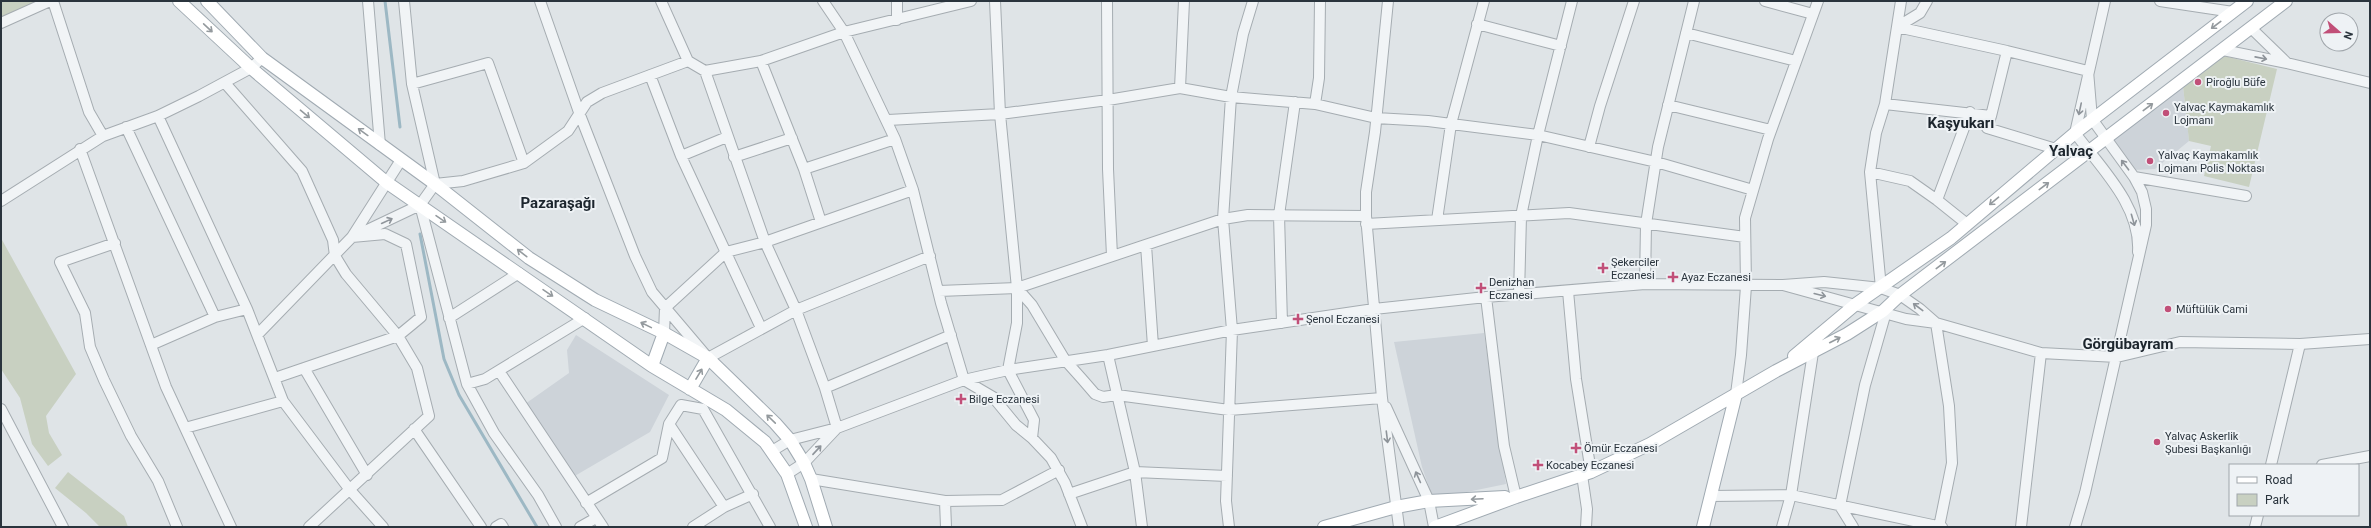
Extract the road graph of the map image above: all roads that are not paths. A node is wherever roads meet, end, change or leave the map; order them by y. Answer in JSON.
{"nodes":[{"id":1,"x":50,"y":1,"type":"edge"},
{"id":2,"x":53,"y":1,"type":"edge"},
{"id":3,"x":179,"y":1,"type":"edge"},
{"id":4,"x":207,"y":1,"type":"edge"},
{"id":5,"x":368,"y":1,"type":"edge"},
{"id":6,"x":404,"y":1,"type":"edge"},
{"id":7,"x":540,"y":1,"type":"edge"},
{"id":8,"x":662,"y":1,"type":"edge"},
{"id":9,"x":823,"y":1,"type":"edge"},
{"id":10,"x":897,"y":1,"type":"edge"},
{"id":11,"x":971,"y":1,"type":"edge"},
{"id":12,"x":995,"y":1,"type":"edge"},
{"id":13,"x":1107,"y":1,"type":"edge"},
{"id":14,"x":1184,"y":1,"type":"edge"},
{"id":15,"x":1253,"y":1,"type":"edge"},
{"id":16,"x":1320,"y":1,"type":"edge"},
{"id":17,"x":1388,"y":1,"type":"edge"},
{"id":18,"x":1484,"y":1,"type":"edge"},
{"id":19,"x":1572,"y":1,"type":"edge"},
{"id":20,"x":1634,"y":1,"type":"edge"},
{"id":21,"x":1694,"y":1,"type":"edge"},
{"id":22,"x":1766,"y":1,"type":"edge"},
{"id":23,"x":1818,"y":1,"type":"edge"},
{"id":24,"x":1901,"y":1,"type":"edge"},
{"id":25,"x":1927,"y":1,"type":"edge"},
{"id":26,"x":2104,"y":1,"type":"edge"},
{"id":27,"x":2160,"y":1,"type":"edge"},
{"id":28,"x":2247,"y":1,"type":"edge"},
{"id":29,"x":2286,"y":1,"type":"edge"},
{"id":30,"x":2182,"y":3,"type":"edge"},
{"id":31,"x":2233,"y":12,"type":"junction"},
{"id":32,"x":1813,"y":14,"type":"junction"},
{"id":33,"x":897,"y":20,"type":"junction"},
{"id":34,"x":1,"y":23,"type":"edge"},
{"id":35,"x":1477,"y":24,"type":"junction"},
{"id":36,"x":1898,"y":27,"type":"junction"},
{"id":37,"x":2251,"y":28,"type":"junction"},
{"id":38,"x":844,"y":32,"type":"junction"},
{"id":39,"x":1686,"y":33,"type":"junction"},
{"id":40,"x":1561,"y":46,"type":"junction"},
{"id":41,"x":2223,"y":50,"type":"junction"},
{"id":42,"x":2007,"y":51,"type":"junction"},
{"id":43,"x":262,"y":58,"type":"junction"},
{"id":44,"x":688,"y":61,"type":"junction"},
{"id":45,"x":761,"y":61,"type":"junction"},
{"id":46,"x":1796,"y":61,"type":"junction"},
{"id":47,"x":2287,"y":62,"type":"junction"},
{"id":48,"x":251,"y":68,"type":"junction"},
{"id":49,"x":705,"y":71,"type":"junction"},
{"id":50,"x":2088,"y":71,"type":"junction"},
{"id":51,"x":650,"y":75,"type":"junction"},
{"id":52,"x":225,"y":83,"type":"junction"},
{"id":53,"x":2370,"y":83,"type":"edge"},
{"id":54,"x":412,"y":84,"type":"junction"},
{"id":55,"x":1180,"y":88,"type":"junction"},
{"id":56,"x":1231,"y":97,"type":"junction"},
{"id":57,"x":1108,"y":100,"type":"junction"},
{"id":58,"x":1295,"y":102,"type":"junction"},
{"id":59,"x":1315,"y":104,"type":"junction"},
{"id":60,"x":1885,"y":104,"type":"junction"},
{"id":61,"x":1668,"y":105,"type":"junction"},
{"id":62,"x":1970,"y":112,"type":"junction"},
{"id":63,"x":1000,"y":114,"type":"junction"},
{"id":64,"x":580,"y":115,"type":"junction"},
{"id":65,"x":158,"y":116,"type":"junction"},
{"id":66,"x":1991,"y":116,"type":"junction"},
{"id":67,"x":1376,"y":118,"type":"junction"},
{"id":68,"x":2092,"y":119,"type":"junction"},
{"id":69,"x":888,"y":120,"type":"junction"},
{"id":70,"x":1451,"y":124,"type":"junction"},
{"id":71,"x":126,"y":127,"type":"junction"},
{"id":72,"x":1771,"y":130,"type":"junction"},
{"id":73,"x":2074,"y":133,"type":"junction"},
{"id":74,"x":1538,"y":135,"type":"junction"},
{"id":75,"x":102,"y":136,"type":"junction"},
{"id":76,"x":727,"y":137,"type":"junction"},
{"id":77,"x":792,"y":138,"type":"junction"},
{"id":78,"x":2107,"y":139,"type":"junction"},
{"id":79,"x":895,"y":140,"type":"junction"},
{"id":80,"x":380,"y":145,"type":"junction"},
{"id":81,"x":1589,"y":147,"type":"junction"},
{"id":82,"x":80,"y":149,"type":"junction"},
{"id":83,"x":2056,"y":149,"type":"junction"},
{"id":84,"x":2089,"y":152,"type":"junction"},
{"id":85,"x":681,"y":156,"type":"junction"},
{"id":86,"x":734,"y":157,"type":"junction"},
{"id":87,"x":401,"y":160,"type":"junction"},
{"id":88,"x":1656,"y":162,"type":"junction"},
{"id":89,"x":524,"y":163,"type":"junction"},
{"id":90,"x":804,"y":168,"type":"junction"},
{"id":91,"x":1870,"y":172,"type":"junction"},
{"id":92,"x":2134,"y":177,"type":"junction"},
{"id":93,"x":386,"y":182,"type":"junction"},
{"id":94,"x":435,"y":184,"type":"junction"},
{"id":95,"x":913,"y":190,"type":"junction"},
{"id":96,"x":1753,"y":190,"type":"junction"},
{"id":97,"x":2246,"y":196,"type":"dead end"},
{"id":98,"x":1937,"y":200,"type":"junction"},
{"id":99,"x":1,"y":201,"type":"edge"},
{"id":100,"x":420,"y":205,"type":"junction"},
{"id":101,"x":1279,"y":215,"type":"junction"},
{"id":102,"x":1521,"y":216,"type":"junction"},
{"id":103,"x":1223,"y":219,"type":"junction"},
{"id":104,"x":1366,"y":220,"type":"junction"},
{"id":105,"x":1437,"y":220,"type":"junction"},
{"id":106,"x":821,"y":222,"type":"junction"},
{"id":107,"x":1646,"y":224,"type":"junction"},
{"id":108,"x":1967,"y":224,"type":"junction"},
{"id":109,"x":352,"y":237,"type":"junction"},
{"id":110,"x":1744,"y":237,"type":"junction"},
{"id":111,"x":765,"y":242,"type":"junction"},
{"id":112,"x":115,"y":243,"type":"junction"},
{"id":113,"x":1146,"y":245,"type":"junction"},
{"id":114,"x":726,"y":252,"type":"junction"},
{"id":115,"x":335,"y":256,"type":"junction"},
{"id":116,"x":930,"y":256,"type":"junction"},
{"id":117,"x":1112,"y":256,"type":"junction"},
{"id":118,"x":2137,"y":267,"type":"junction"},
{"id":119,"x":519,"y":273,"type":"junction"},
{"id":120,"x":1645,"y":284,"type":"junction"},
{"id":121,"x":1782,"y":285,"type":"junction"},
{"id":122,"x":1746,"y":286,"type":"junction"},
{"id":123,"x":1017,"y":288,"type":"junction"},
{"id":124,"x":1880,"y":288,"type":"junction"},
{"id":125,"x":939,"y":291,"type":"junction"},
{"id":126,"x":1568,"y":291,"type":"junction"},
{"id":127,"x":1519,"y":295,"type":"junction"},
{"id":128,"x":1900,"y":295,"type":"junction"},
{"id":129,"x":1486,"y":297,"type":"junction"},
{"id":130,"x":1856,"y":304,"type":"junction"},
{"id":131,"x":665,"y":308,"type":"junction"},
{"id":132,"x":247,"y":309,"type":"junction"},
{"id":133,"x":1374,"y":309,"type":"junction"},
{"id":134,"x":796,"y":310,"type":"junction"},
{"id":135,"x":1884,"y":311,"type":"junction"},
{"id":136,"x":215,"y":317,"type":"junction"},
{"id":137,"x":449,"y":318,"type":"junction"},
{"id":138,"x":585,"y":318,"type":"junction"},
{"id":139,"x":1282,"y":322,"type":"junction"},
{"id":140,"x":1936,"y":323,"type":"junction"},
{"id":141,"x":761,"y":328,"type":"junction"},
{"id":142,"x":1232,"y":330,"type":"junction"},
{"id":143,"x":664,"y":333,"type":"junction"},
{"id":144,"x":258,"y":334,"type":"junction"},
{"id":145,"x":951,"y":335,"type":"junction"},
{"id":146,"x":398,"y":336,"type":"junction"},
{"id":147,"x":1817,"y":337,"type":"junction"},
{"id":148,"x":2370,"y":339,"type":"edge"},
{"id":149,"x":2300,"y":344,"type":"junction"},
{"id":150,"x":151,"y":345,"type":"junction"},
{"id":151,"x":1153,"y":346,"type":"junction"},
{"id":152,"x":1813,"y":352,"type":"junction"},
{"id":153,"x":2041,"y":353,"type":"junction"},
{"id":154,"x":1108,"y":355,"type":"junction"},
{"id":155,"x":2117,"y":357,"type":"junction"},
{"id":156,"x":708,"y":358,"type":"junction"},
{"id":157,"x":1065,"y":360,"type":"junction"},
{"id":158,"x":652,"y":366,"type":"junction"},
{"id":159,"x":304,"y":368,"type":"junction"},
{"id":160,"x":1008,"y":370,"type":"junction"},
{"id":161,"x":499,"y":371,"type":"junction"},
{"id":162,"x":1776,"y":371,"type":"junction"},
{"id":163,"x":275,"y":378,"type":"junction"},
{"id":164,"x":964,"y":380,"type":"junction"},
{"id":165,"x":466,"y":384,"type":"junction"},
{"id":166,"x":825,"y":388,"type":"junction"},
{"id":167,"x":690,"y":389,"type":"junction"},
{"id":168,"x":1736,"y":394,"type":"junction"},
{"id":169,"x":1117,"y":395,"type":"junction"},
{"id":170,"x":1382,"y":398,"type":"junction"},
{"id":171,"x":283,"y":401,"type":"junction"},
{"id":172,"x":1,"y":409,"type":"edge"},
{"id":173,"x":1229,"y":410,"type":"junction"},
{"id":174,"x":669,"y":424,"type":"junction"},
{"id":175,"x":185,"y":428,"type":"junction"},
{"id":176,"x":838,"y":428,"type":"junction"},
{"id":177,"x":414,"y":429,"type":"junction"},
{"id":178,"x":1032,"y":438,"type":"junction"},
{"id":179,"x":790,"y":440,"type":"junction"},
{"id":180,"x":772,"y":451,"type":"junction"},
{"id":181,"x":2370,"y":456,"type":"edge"},
{"id":182,"x":804,"y":463,"type":"junction"},
{"id":183,"x":2271,"y":464,"type":"edge"},
{"id":184,"x":2327,"y":464,"type":"edge"},
{"id":185,"x":1059,"y":470,"type":"junction"},
{"id":186,"x":1135,"y":472,"type":"junction"},
{"id":187,"x":787,"y":474,"type":"junction"},
{"id":188,"x":1587,"y":474,"type":"junction"},
{"id":189,"x":366,"y":475,"type":"junction"},
{"id":190,"x":1227,"y":476,"type":"junction"},
{"id":191,"x":811,"y":479,"type":"junction"},
{"id":192,"x":350,"y":490,"type":"junction"},
{"id":193,"x":753,"y":494,"type":"junction"},
{"id":194,"x":1069,"y":494,"type":"junction"},
{"id":195,"x":1791,"y":495,"type":"junction"},
{"id":196,"x":1710,"y":496,"type":"junction"},
{"id":197,"x":1516,"y":497,"type":"junction"},
{"id":198,"x":945,"y":501,"type":"junction"},
{"id":199,"x":1429,"y":501,"type":"junction"},
{"id":200,"x":586,"y":504,"type":"junction"},
{"id":201,"x":1840,"y":506,"type":"junction"},
{"id":202,"x":724,"y":507,"type":"junction"},
{"id":203,"x":1396,"y":507,"type":"junction"},
{"id":204,"x":2258,"y":516,"type":"edge"},
{"id":205,"x":596,"y":518,"type":"junction"},
{"id":206,"x":766,"y":525,"type":"edge"},
{"id":207,"x":1923,"y":525,"type":"edge"},
{"id":208,"x":1939,"y":526,"type":"edge"},
{"id":209,"x":63,"y":527,"type":"edge"},
{"id":210,"x":177,"y":527,"type":"edge"},
{"id":211,"x":230,"y":527,"type":"edge"},
{"id":212,"x":308,"y":527,"type":"edge"},
{"id":213,"x":383,"y":527,"type":"edge"},
{"id":214,"x":481,"y":527,"type":"edge"},
{"id":215,"x":496,"y":527,"type":"edge"},
{"id":216,"x":503,"y":527,"type":"edge"},
{"id":217,"x":556,"y":527,"type":"edge"},
{"id":218,"x":580,"y":527,"type":"edge"},
{"id":219,"x":603,"y":527,"type":"edge"},
{"id":220,"x":693,"y":527,"type":"edge"},
{"id":221,"x":806,"y":527,"type":"edge"},
{"id":222,"x":826,"y":527,"type":"edge"},
{"id":223,"x":946,"y":527,"type":"edge"},
{"id":224,"x":1082,"y":527,"type":"edge"},
{"id":225,"x":1142,"y":527,"type":"edge"},
{"id":226,"x":1229,"y":527,"type":"edge"},
{"id":227,"x":1324,"y":527,"type":"edge"},
{"id":228,"x":1399,"y":527,"type":"edge"},
{"id":229,"x":1434,"y":527,"type":"edge"},
{"id":230,"x":1586,"y":527,"type":"edge"},
{"id":231,"x":1703,"y":527,"type":"edge"},
{"id":232,"x":1782,"y":527,"type":"edge"},
{"id":233,"x":1854,"y":527,"type":"edge"},
{"id":234,"x":1942,"y":527,"type":"edge"},
{"id":235,"x":2021,"y":527,"type":"edge"},
{"id":236,"x":2075,"y":527,"type":"edge"},
{"id":237,"x":2255,"y":527,"type":"edge"}],
"edges":[{"from":1,"to":34,"type":"street"},
{"from":2,"to":75,"type":"street"},
{"from":3,"to":48,"type":"main road","one_way":true},
{"from":4,"to":43,"type":"main road"},
{"from":5,"to":80,"type":"street"},
{"from":6,"to":54,"type":"street"},
{"from":7,"to":64,"type":"street"},
{"from":8,"to":44,"type":"street"},
{"from":9,"to":38,"type":"street"},
{"from":10,"to":33,"type":"street"},
{"from":11,"to":33,"type":"street"},
{"from":12,"to":63,"type":"street"},
{"from":13,"to":57,"type":"street"},
{"from":14,"to":55,"type":"street"},
{"from":15,"to":56,"type":"street"},
{"from":16,"to":59,"type":"street"},
{"from":17,"to":67,"type":"street"},
{"from":18,"to":35,"type":"street"},
{"from":19,"to":40,"type":"street"},
{"from":20,"to":81,"type":"street"},
{"from":21,"to":39,"type":"street"},
{"from":22,"to":32,"type":"street"},
{"from":23,"to":32,"type":"street"},
{"from":24,"to":36,"type":"street"},
{"from":25,"to":36,"type":"street"},
{"from":26,"to":50,"type":"street"},
{"from":27,"to":30,"type":"street"},
{"from":28,"to":31,"type":"main road"},
{"from":29,"to":37,"type":"main road"},
{"from":30,"to":31,"type":"street"},
{"from":31,"to":68,"type":"main road","one_way":true},
{"from":32,"to":46,"type":"street"},
{"from":33,"to":38,"type":"street"},
{"from":35,"to":40,"type":"street"},
{"from":35,"to":70,"type":"street"},
{"from":36,"to":42,"type":"street"},
{"from":36,"to":60,"type":"street"},
{"from":37,"to":41,"type":"main road"},
{"from":37,"to":47,"type":"street"},
{"from":38,"to":45,"type":"street"},
{"from":38,"to":69,"type":"street"},
{"from":39,"to":46,"type":"street"},
{"from":39,"to":61,"type":"street"},
{"from":40,"to":74,"type":"street"},
{"from":41,"to":47,"type":"street","one_way":true},
{"from":78,"to":41,"type":"main road","one_way":true},
{"from":42,"to":50,"type":"street"},
{"from":42,"to":66,"type":"street"},
{"from":43,"to":48,"type":"street"},
{"from":80,"to":43,"type":"main road","one_way":true},
{"from":44,"to":49,"type":"street"},
{"from":44,"to":51,"type":"street"},
{"from":45,"to":49,"type":"street"},
{"from":45,"to":77,"type":"street"},
{"from":46,"to":72,"type":"street"},
{"from":47,"to":53,"type":"street"},
{"from":48,"to":52,"type":"street"},
{"from":48,"to":93,"type":"main road","one_way":true},
{"from":49,"to":76,"type":"street"},
{"from":50,"to":68,"type":"street"},
{"from":50,"to":73,"type":"street","one_way":true},
{"from":51,"to":64,"type":"street"},
{"from":51,"to":85,"type":"street"},
{"from":52,"to":65,"type":"street"},
{"from":52,"to":115,"type":"street"},
{"from":54,"to":89,"type":"street"},
{"from":54,"to":94,"type":"street"},
{"from":55,"to":56,"type":"street"},
{"from":55,"to":57,"type":"street"},
{"from":56,"to":58,"type":"street"},
{"from":56,"to":103,"type":"street"},
{"from":57,"to":63,"type":"street"},
{"from":57,"to":117,"type":"street"},
{"from":58,"to":59,"type":"street"},
{"from":58,"to":101,"type":"street"},
{"from":59,"to":67,"type":"street"},
{"from":60,"to":62,"type":"street"},
{"from":60,"to":91,"type":"street"},
{"from":61,"to":72,"type":"street"},
{"from":61,"to":88,"type":"street"},
{"from":62,"to":66,"type":"street"},
{"from":62,"to":98,"type":"street"},
{"from":63,"to":69,"type":"street"},
{"from":63,"to":123,"type":"street"},
{"from":64,"to":89,"type":"street"},
{"from":64,"to":131,"type":"street"},
{"from":65,"to":71,"type":"street"},
{"from":65,"to":132,"type":"street"},
{"from":66,"to":83,"type":"street"},
{"from":67,"to":70,"type":"street"},
{"from":67,"to":104,"type":"street"},
{"from":68,"to":73,"type":"main road"},
{"from":68,"to":78,"type":"street"},
{"from":69,"to":79,"type":"street"},
{"from":70,"to":74,"type":"street"},
{"from":70,"to":105,"type":"street"},
{"from":71,"to":75,"type":"street"},
{"from":71,"to":136,"type":"street"},
{"from":72,"to":96,"type":"street"},
{"from":73,"to":83,"type":"main road"},
{"from":73,"to":84,"type":"street"},
{"from":74,"to":81,"type":"street"},
{"from":74,"to":102,"type":"street"},
{"from":75,"to":82,"type":"street"},
{"from":76,"to":85,"type":"street"},
{"from":76,"to":86,"type":"street"},
{"from":77,"to":86,"type":"street"},
{"from":77,"to":90,"type":"street"},
{"from":78,"to":84,"type":"main road"},
{"from":92,"to":78,"type":"street","one_way":true},
{"from":79,"to":90,"type":"street"},
{"from":79,"to":95,"type":"street"},
{"from":80,"to":87,"type":"main road"},
{"from":81,"to":88,"type":"street"},
{"from":82,"to":99,"type":"street"},
{"from":82,"to":112,"type":"street"},
{"from":83,"to":108,"type":"main road","one_way":true},
{"from":84,"to":118,"type":"street","one_way":true},
{"from":128,"to":84,"type":"main road","one_way":true},
{"from":85,"to":114,"type":"street"},
{"from":86,"to":111,"type":"street"},
{"from":87,"to":93,"type":"street"},
{"from":87,"to":94,"type":"main road"},
{"from":88,"to":96,"type":"street"},
{"from":88,"to":107,"type":"street"},
{"from":89,"to":94,"type":"street"},
{"from":90,"to":106,"type":"street"},
{"from":91,"to":98,"type":"street"},
{"from":91,"to":124,"type":"street"},
{"from":92,"to":97,"type":"street"},
{"from":92,"to":118,"type":"street"},
{"from":93,"to":100,"type":"main road"},
{"from":93,"to":109,"type":"street"},
{"from":94,"to":100,"type":"street"},
{"from":143,"to":94,"type":"main road","one_way":true},
{"from":95,"to":106,"type":"street"},
{"from":95,"to":116,"type":"street"},
{"from":96,"to":110,"type":"street"},
{"from":98,"to":108,"type":"street"},
{"from":109,"to":100,"type":"street","one_way":true},
{"from":100,"to":119,"type":"main road","one_way":true},
{"from":100,"to":137,"type":"street"},
{"from":101,"to":103,"type":"street"},
{"from":101,"to":104,"type":"street"},
{"from":101,"to":139,"type":"street"},
{"from":102,"to":105,"type":"street"},
{"from":102,"to":107,"type":"street"},
{"from":102,"to":127,"type":"street"},
{"from":103,"to":113,"type":"street"},
{"from":103,"to":142,"type":"street"},
{"from":104,"to":105,"type":"street"},
{"from":104,"to":133,"type":"street"},
{"from":106,"to":111,"type":"street"},
{"from":107,"to":110,"type":"street"},
{"from":107,"to":120,"type":"street"},
{"from":108,"to":124,"type":"main road"},
{"from":109,"to":115,"type":"street"},
{"from":109,"to":146,"type":"street"},
{"from":110,"to":122,"type":"street"},
{"from":111,"to":114,"type":"street"},
{"from":111,"to":134,"type":"street"},
{"from":112,"to":150,"type":"street"},
{"from":112,"to":210,"type":"street"},
{"from":113,"to":117,"type":"street"},
{"from":113,"to":151,"type":"street"},
{"from":114,"to":131,"type":"street"},
{"from":114,"to":141,"type":"street"},
{"from":115,"to":144,"type":"street"},
{"from":115,"to":146,"type":"street"},
{"from":116,"to":125,"type":"street"},
{"from":116,"to":134,"type":"street"},
{"from":117,"to":123,"type":"street"},
{"from":118,"to":155,"type":"street"},
{"from":119,"to":137,"type":"street"},
{"from":119,"to":138,"type":"main road","one_way":true},
{"from":120,"to":122,"type":"street"},
{"from":120,"to":126,"type":"street"},
{"from":121,"to":122,"type":"street"},
{"from":121,"to":124,"type":"street"},
{"from":121,"to":130,"type":"street","one_way":true},
{"from":122,"to":168,"type":"street"},
{"from":123,"to":125,"type":"street"},
{"from":123,"to":157,"type":"street"},
{"from":123,"to":160,"type":"street"},
{"from":124,"to":128,"type":"street"},
{"from":124,"to":130,"type":"main road"},
{"from":125,"to":145,"type":"street"},
{"from":126,"to":127,"type":"street"},
{"from":126,"to":188,"type":"street"},
{"from":127,"to":129,"type":"street"},
{"from":128,"to":135,"type":"main road"},
{"from":140,"to":128,"type":"street","one_way":true},
{"from":129,"to":133,"type":"street"},
{"from":129,"to":197,"type":"street"},
{"from":130,"to":135,"type":"street"},
{"from":130,"to":147,"type":"main road"},
{"from":131,"to":143,"type":"street"},
{"from":131,"to":156,"type":"street"},
{"from":132,"to":136,"type":"street"},
{"from":132,"to":144,"type":"street"},
{"from":133,"to":139,"type":"street"},
{"from":133,"to":170,"type":"street"},
{"from":134,"to":141,"type":"street"},
{"from":134,"to":166,"type":"street"},
{"from":135,"to":140,"type":"street"},
{"from":152,"to":135,"type":"main road","one_way":true},
{"from":135,"to":201,"type":"street"},
{"from":136,"to":150,"type":"street"},
{"from":137,"to":165,"type":"street"},
{"from":138,"to":158,"type":"main road"},
{"from":138,"to":161,"type":"street"},
{"from":139,"to":142,"type":"street"},
{"from":140,"to":153,"type":"street"},
{"from":140,"to":208,"type":"street"},
{"from":141,"to":156,"type":"street"},
{"from":142,"to":151,"type":"street"},
{"from":142,"to":173,"type":"street"},
{"from":143,"to":156,"type":"main road"},
{"from":143,"to":158,"type":"main road"},
{"from":144,"to":163,"type":"street"},
{"from":145,"to":164,"type":"street"},
{"from":145,"to":166,"type":"street"},
{"from":146,"to":159,"type":"street"},
{"from":146,"to":177,"type":"street"},
{"from":147,"to":152,"type":"street"},
{"from":147,"to":162,"type":"main road"},
{"from":148,"to":149,"type":"street"},
{"from":149,"to":155,"type":"street"},
{"from":149,"to":183,"type":"street"},
{"from":150,"to":175,"type":"street"},
{"from":151,"to":154,"type":"street"},
{"from":152,"to":162,"type":"main road"},
{"from":152,"to":195,"type":"street"},
{"from":153,"to":155,"type":"street"},
{"from":153,"to":235,"type":"street"},
{"from":154,"to":157,"type":"street"},
{"from":154,"to":169,"type":"street"},
{"from":155,"to":236,"type":"street"},
{"from":167,"to":156,"type":"main road","one_way":true},
{"from":179,"to":156,"type":"main road","one_way":true},
{"from":157,"to":160,"type":"street"},
{"from":157,"to":169,"type":"street"},
{"from":158,"to":167,"type":"main road"},
{"from":159,"to":163,"type":"street"},
{"from":159,"to":189,"type":"street"},
{"from":160,"to":164,"type":"street"},
{"from":160,"to":178,"type":"street"},
{"from":161,"to":165,"type":"street"},
{"from":161,"to":200,"type":"street"},
{"from":162,"to":168,"type":"main road"},
{"from":163,"to":171,"type":"street"},
{"from":164,"to":176,"type":"street"},
{"from":164,"to":178,"type":"street"},
{"from":165,"to":217,"type":"street"},
{"from":166,"to":176,"type":"street"},
{"from":167,"to":180,"type":"main road"},
{"from":168,"to":188,"type":"main road"},
{"from":168,"to":196,"type":"main road"},
{"from":169,"to":173,"type":"street"},
{"from":169,"to":186,"type":"street"},
{"from":170,"to":173,"type":"street"},
{"from":199,"to":170,"type":"street","one_way":true},
{"from":170,"to":203,"type":"street","one_way":true},
{"from":171,"to":175,"type":"street"},
{"from":171,"to":192,"type":"street"},
{"from":172,"to":209,"type":"street"},
{"from":173,"to":190,"type":"street"},
{"from":174,"to":193,"type":"street"},
{"from":174,"to":200,"type":"street"},
{"from":174,"to":202,"type":"street"},
{"from":175,"to":211,"type":"street"},
{"from":176,"to":179,"type":"street"},
{"from":182,"to":176,"type":"street","one_way":true},
{"from":177,"to":189,"type":"street"},
{"from":177,"to":214,"type":"street"},
{"from":178,"to":185,"type":"street"},
{"from":179,"to":180,"type":"street"},
{"from":179,"to":182,"type":"main road"},
{"from":180,"to":187,"type":"main road"},
{"from":181,"to":184,"type":"street"},
{"from":182,"to":187,"type":"street"},
{"from":182,"to":191,"type":"main road"},
{"from":185,"to":194,"type":"street"},
{"from":185,"to":198,"type":"street"},
{"from":186,"to":190,"type":"street"},
{"from":186,"to":194,"type":"street"},
{"from":186,"to":225,"type":"street"},
{"from":187,"to":221,"type":"main road"},
{"from":188,"to":197,"type":"main road"},
{"from":188,"to":230,"type":"street"},
{"from":189,"to":192,"type":"street"},
{"from":190,"to":226,"type":"street"},
{"from":191,"to":198,"type":"street"},
{"from":191,"to":222,"type":"main road"},
{"from":192,"to":212,"type":"street"},
{"from":192,"to":213,"type":"street"},
{"from":193,"to":202,"type":"street"},
{"from":193,"to":206,"type":"street"},
{"from":194,"to":224,"type":"street"},
{"from":195,"to":196,"type":"street"},
{"from":195,"to":201,"type":"street"},
{"from":195,"to":232,"type":"street"},
{"from":196,"to":231,"type":"main road"},
{"from":197,"to":199,"type":"main road","one_way":true},
{"from":197,"to":229,"type":"main road"},
{"from":198,"to":223,"type":"street"},
{"from":199,"to":203,"type":"main road"},
{"from":199,"to":229,"type":"street"},
{"from":200,"to":205,"type":"street"},
{"from":201,"to":207,"type":"street"},
{"from":201,"to":233,"type":"street"},
{"from":202,"to":220,"type":"street"},
{"from":203,"to":227,"type":"main road"},
{"from":203,"to":228,"type":"street"},
{"from":204,"to":237,"type":"street"},
{"from":205,"to":218,"type":"street"},
{"from":205,"to":219,"type":"street"},
{"from":207,"to":208,"type":"street"},
{"from":208,"to":234,"type":"street"},
{"from":215,"to":216,"type":"street"}]}
